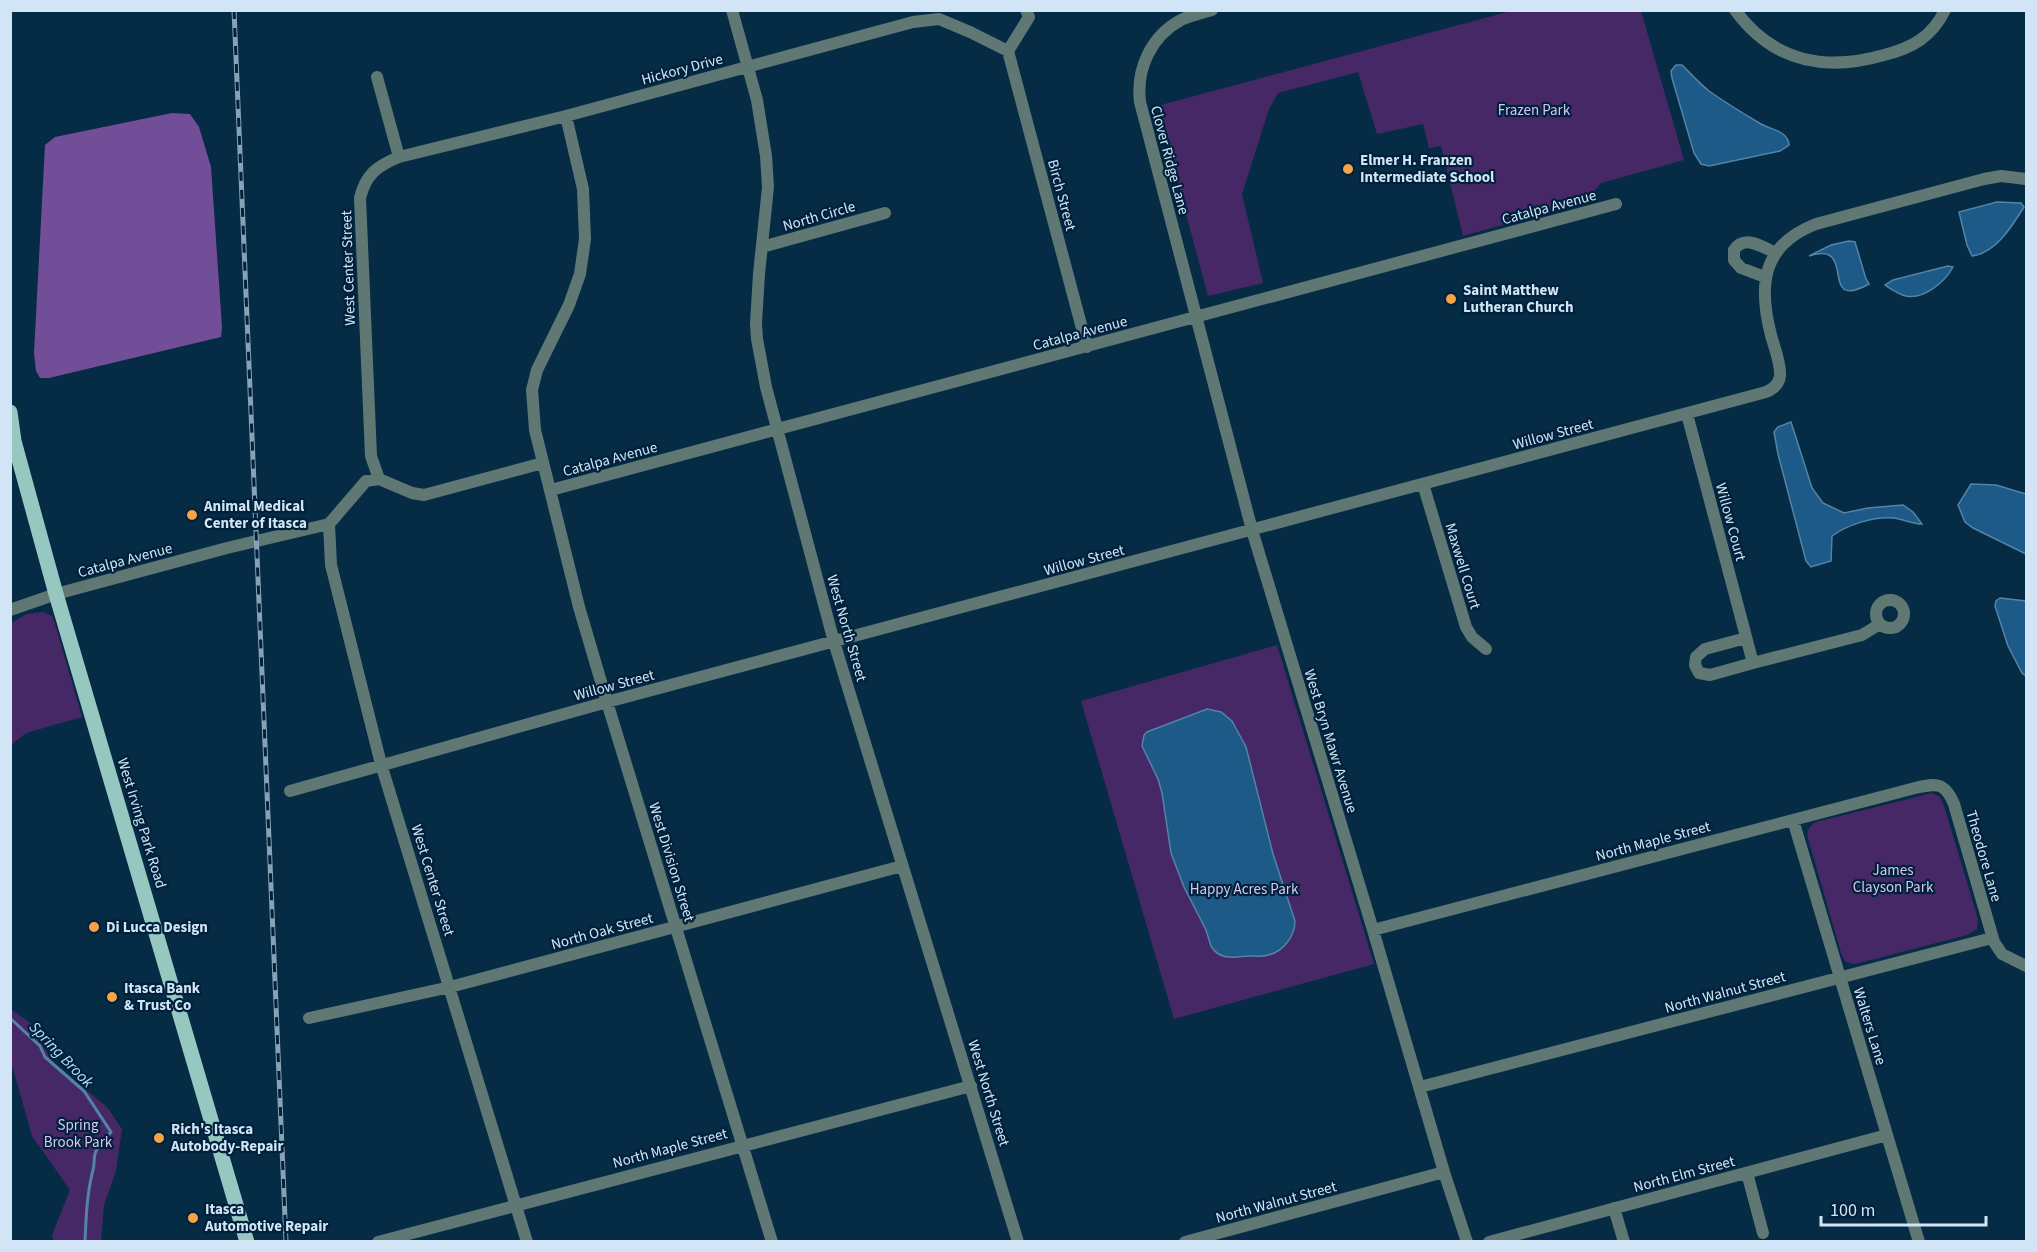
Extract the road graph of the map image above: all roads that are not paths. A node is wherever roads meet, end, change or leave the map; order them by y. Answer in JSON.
{"nodes":[{"id":1,"x":732,"y":10,"type":"edge"},
{"id":2,"x":1026,"y":10,"type":"edge"},
{"id":3,"x":1212,"y":10,"type":"edge"},
{"id":4,"x":1735,"y":10,"type":"edge"},
{"id":5,"x":1945,"y":10,"type":"edge"},
{"id":6,"x":941,"y":15,"type":"edge"},
{"id":7,"x":1008,"y":51,"type":"junction"},
{"id":8,"x":747,"y":66,"type":"junction"},
{"id":9,"x":377,"y":77,"type":"dead end"},
{"id":10,"x":566,"y":116,"type":"junction"},
{"id":11,"x":399,"y":157,"type":"junction"},
{"id":12,"x":2026,"y":179,"type":"edge"},
{"id":13,"x":1616,"y":204,"type":"dead end"},
{"id":14,"x":885,"y":213,"type":"dead end"},
{"id":15,"x":762,"y":247,"type":"junction"},
{"id":16,"x":1776,"y":254,"type":"junction"},
{"id":17,"x":1765,"y":277,"type":"junction"},
{"id":18,"x":1196,"y":317,"type":"junction"},
{"id":19,"x":1087,"y":347,"type":"junction"},
{"id":20,"x":10,"y":412,"type":"edge"},
{"id":21,"x":1687,"y":414,"type":"junction"},
{"id":22,"x":776,"y":430,"type":"junction"},
{"id":23,"x":543,"y":463,"type":"junction"},
{"id":24,"x":379,"y":479,"type":"junction"},
{"id":25,"x":1423,"y":484,"type":"junction"},
{"id":26,"x":551,"y":490,"type":"junction"},
{"id":27,"x":329,"y":524,"type":"junction"},
{"id":28,"x":1252,"y":530,"type":"junction"},
{"id":29,"x":56,"y":594,"type":"junction"},
{"id":30,"x":10,"y":610,"type":"edge"},
{"id":31,"x":1881,"y":624,"type":"dead end"},
{"id":32,"x":1746,"y":638,"type":"junction"},
{"id":33,"x":834,"y":642,"type":"junction"},
{"id":34,"x":1486,"y":649,"type":"dead end"},
{"id":35,"x":1753,"y":663,"type":"junction"},
{"id":36,"x":607,"y":702,"type":"junction"},
{"id":37,"x":381,"y":764,"type":"junction"},
{"id":38,"x":1941,"y":786,"type":"joint"},
{"id":39,"x":290,"y":791,"type":"dead end"},
{"id":40,"x":1793,"y":820,"type":"junction"},
{"id":41,"x":902,"y":866,"type":"junction"},
{"id":42,"x":677,"y":926,"type":"junction"},
{"id":43,"x":1373,"y":930,"type":"junction"},
{"id":44,"x":1992,"y":938,"type":"junction"},
{"id":45,"x":2026,"y":966,"type":"edge"},
{"id":46,"x":1839,"y":977,"type":"junction"},
{"id":47,"x":450,"y":987,"type":"junction"},
{"id":48,"x":309,"y":1018,"type":"dead end"},
{"id":49,"x":971,"y":1086,"type":"junction"},
{"id":50,"x":1420,"y":1088,"type":"junction"},
{"id":51,"x":1887,"y":1136,"type":"junction"},
{"id":52,"x":744,"y":1144,"type":"junction"},
{"id":53,"x":1444,"y":1172,"type":"junction"},
{"id":54,"x":1747,"y":1173,"type":"junction"},
{"id":55,"x":516,"y":1206,"type":"junction"},
{"id":56,"x":1614,"y":1209,"type":"junction"},
{"id":57,"x":1763,"y":1233,"type":"dead end"},
{"id":58,"x":247,"y":1242,"type":"edge"},
{"id":59,"x":378,"y":1242,"type":"edge"},
{"id":60,"x":527,"y":1242,"type":"edge"},
{"id":61,"x":772,"y":1242,"type":"edge"},
{"id":62,"x":1018,"y":1242,"type":"edge"},
{"id":63,"x":1185,"y":1242,"type":"edge"},
{"id":64,"x":1467,"y":1242,"type":"edge"},
{"id":65,"x":1489,"y":1242,"type":"edge"},
{"id":66,"x":1624,"y":1242,"type":"edge"},
{"id":67,"x":1919,"y":1242,"type":"edge"}],
"edges":[{"from":1,"to":8,"type":"street","name":"West North Street"},
{"from":2,"to":7,"type":"street"},
{"from":3,"to":18,"type":"street","name":"Clover Ridge Lane"},
{"from":4,"to":5,"type":"street"},
{"from":6,"to":7,"type":"street","name":"Hickory Drive"},
{"from":6,"to":8,"type":"street","name":"Hickory Drive"},
{"from":7,"to":19,"type":"street","name":"Birch Street"},
{"from":8,"to":10,"type":"street","name":"Hickory Drive"},
{"from":8,"to":15,"type":"street","name":"West North Street"},
{"from":9,"to":11,"type":"street"},
{"from":10,"to":11,"type":"street","name":"Hickory Drive"},
{"from":10,"to":23,"type":"street"},
{"from":11,"to":24,"type":"street","name":"West Center Street"},
{"from":12,"to":16,"type":"street","name":"Willow Street"},
{"from":13,"to":18,"type":"street","name":"Catalpa Avenue"},
{"from":14,"to":15,"type":"street","name":"North Circle"},
{"from":15,"to":22,"type":"street","name":"West North Street"},
{"from":16,"to":17,"type":"street","name":"Willow Street"},
{"from":16,"to":17,"type":"street"},
{"from":17,"to":21,"type":"street","name":"Willow Street"},
{"from":18,"to":19,"type":"street","name":"Catalpa Avenue"},
{"from":18,"to":28,"type":"street","name":"West Bryn Mawr Avenue"},
{"from":19,"to":22,"type":"street","name":"Catalpa Avenue"},
{"from":20,"to":29,"type":"main road","name":"West Irving Park Road"},
{"from":21,"to":25,"type":"street","name":"Willow Street"},
{"from":21,"to":32,"type":"street","name":"Willow Court"},
{"from":22,"to":26,"type":"street","name":"Catalpa Avenue"},
{"from":22,"to":33,"type":"street","name":"West North Street"},
{"from":23,"to":24,"type":"street","name":"Catalpa Avenue"},
{"from":23,"to":26,"type":"street","name":"West Division Street"},
{"from":24,"to":27,"type":"street"},
{"from":25,"to":28,"type":"street","name":"Willow Street"},
{"from":25,"to":34,"type":"street","name":"Maxwell Court"},
{"from":26,"to":36,"type":"street","name":"West Division Street"},
{"from":27,"to":29,"type":"street","name":"Catalpa Avenue"},
{"from":27,"to":37,"type":"street","name":"West Center Street"},
{"from":28,"to":33,"type":"street","name":"Willow Street"},
{"from":28,"to":43,"type":"street","name":"West Bryn Mawr Avenue"},
{"from":29,"to":30,"type":"street","name":"Catalpa Avenue"},
{"from":29,"to":58,"type":"main road","name":"West Irving Park Road"},
{"from":31,"to":35,"type":"street"},
{"from":32,"to":35,"type":"street","name":"Willow Court"},
{"from":32,"to":35,"type":"street"},
{"from":33,"to":36,"type":"street","name":"Willow Street"},
{"from":33,"to":41,"type":"street","name":"West North Street"},
{"from":36,"to":37,"type":"street","name":"Willow Street"},
{"from":36,"to":42,"type":"street","name":"West Division Street"},
{"from":37,"to":39,"type":"street","name":"Willow Street"},
{"from":37,"to":47,"type":"street","name":"West Center Street"},
{"from":38,"to":40,"type":"street","name":"North Maple Street"},
{"from":38,"to":44,"type":"street","name":"Theodore Lane"},
{"from":40,"to":43,"type":"street","name":"North Maple Street"},
{"from":40,"to":46,"type":"street","name":"Walters Lane"},
{"from":41,"to":42,"type":"street","name":"North Oak Street"},
{"from":41,"to":49,"type":"street","name":"West North Street"},
{"from":42,"to":47,"type":"street","name":"North Oak Street"},
{"from":42,"to":52,"type":"street","name":"West Division Street"},
{"from":43,"to":50,"type":"street","name":"West Bryn Mawr Avenue"},
{"from":44,"to":45,"type":"street"},
{"from":44,"to":46,"type":"street","name":"North Walnut Street"},
{"from":46,"to":50,"type":"street","name":"North Walnut Street"},
{"from":46,"to":51,"type":"street","name":"Walters Lane"},
{"from":47,"to":48,"type":"street","name":"North Oak Street"},
{"from":47,"to":55,"type":"street","name":"West Center Street"},
{"from":49,"to":52,"type":"street","name":"North Maple Street"},
{"from":49,"to":62,"type":"street","name":"West North Street"},
{"from":50,"to":53,"type":"street","name":"West Bryn Mawr Avenue"},
{"from":51,"to":54,"type":"street","name":"North Elm Street"},
{"from":51,"to":67,"type":"street","name":"Walters Lane"},
{"from":52,"to":55,"type":"street","name":"North Maple Street"},
{"from":52,"to":61,"type":"street","name":"West Division Street"},
{"from":53,"to":63,"type":"street","name":"North Walnut Street"},
{"from":53,"to":64,"type":"street","name":"West Bryn Mawr Avenue"},
{"from":54,"to":56,"type":"street","name":"North Elm Street"},
{"from":54,"to":57,"type":"street"},
{"from":55,"to":59,"type":"street","name":"North Maple Street"},
{"from":55,"to":60,"type":"street","name":"West Center Street"},
{"from":56,"to":65,"type":"street","name":"North Elm Street"},
{"from":56,"to":66,"type":"street"}]}
